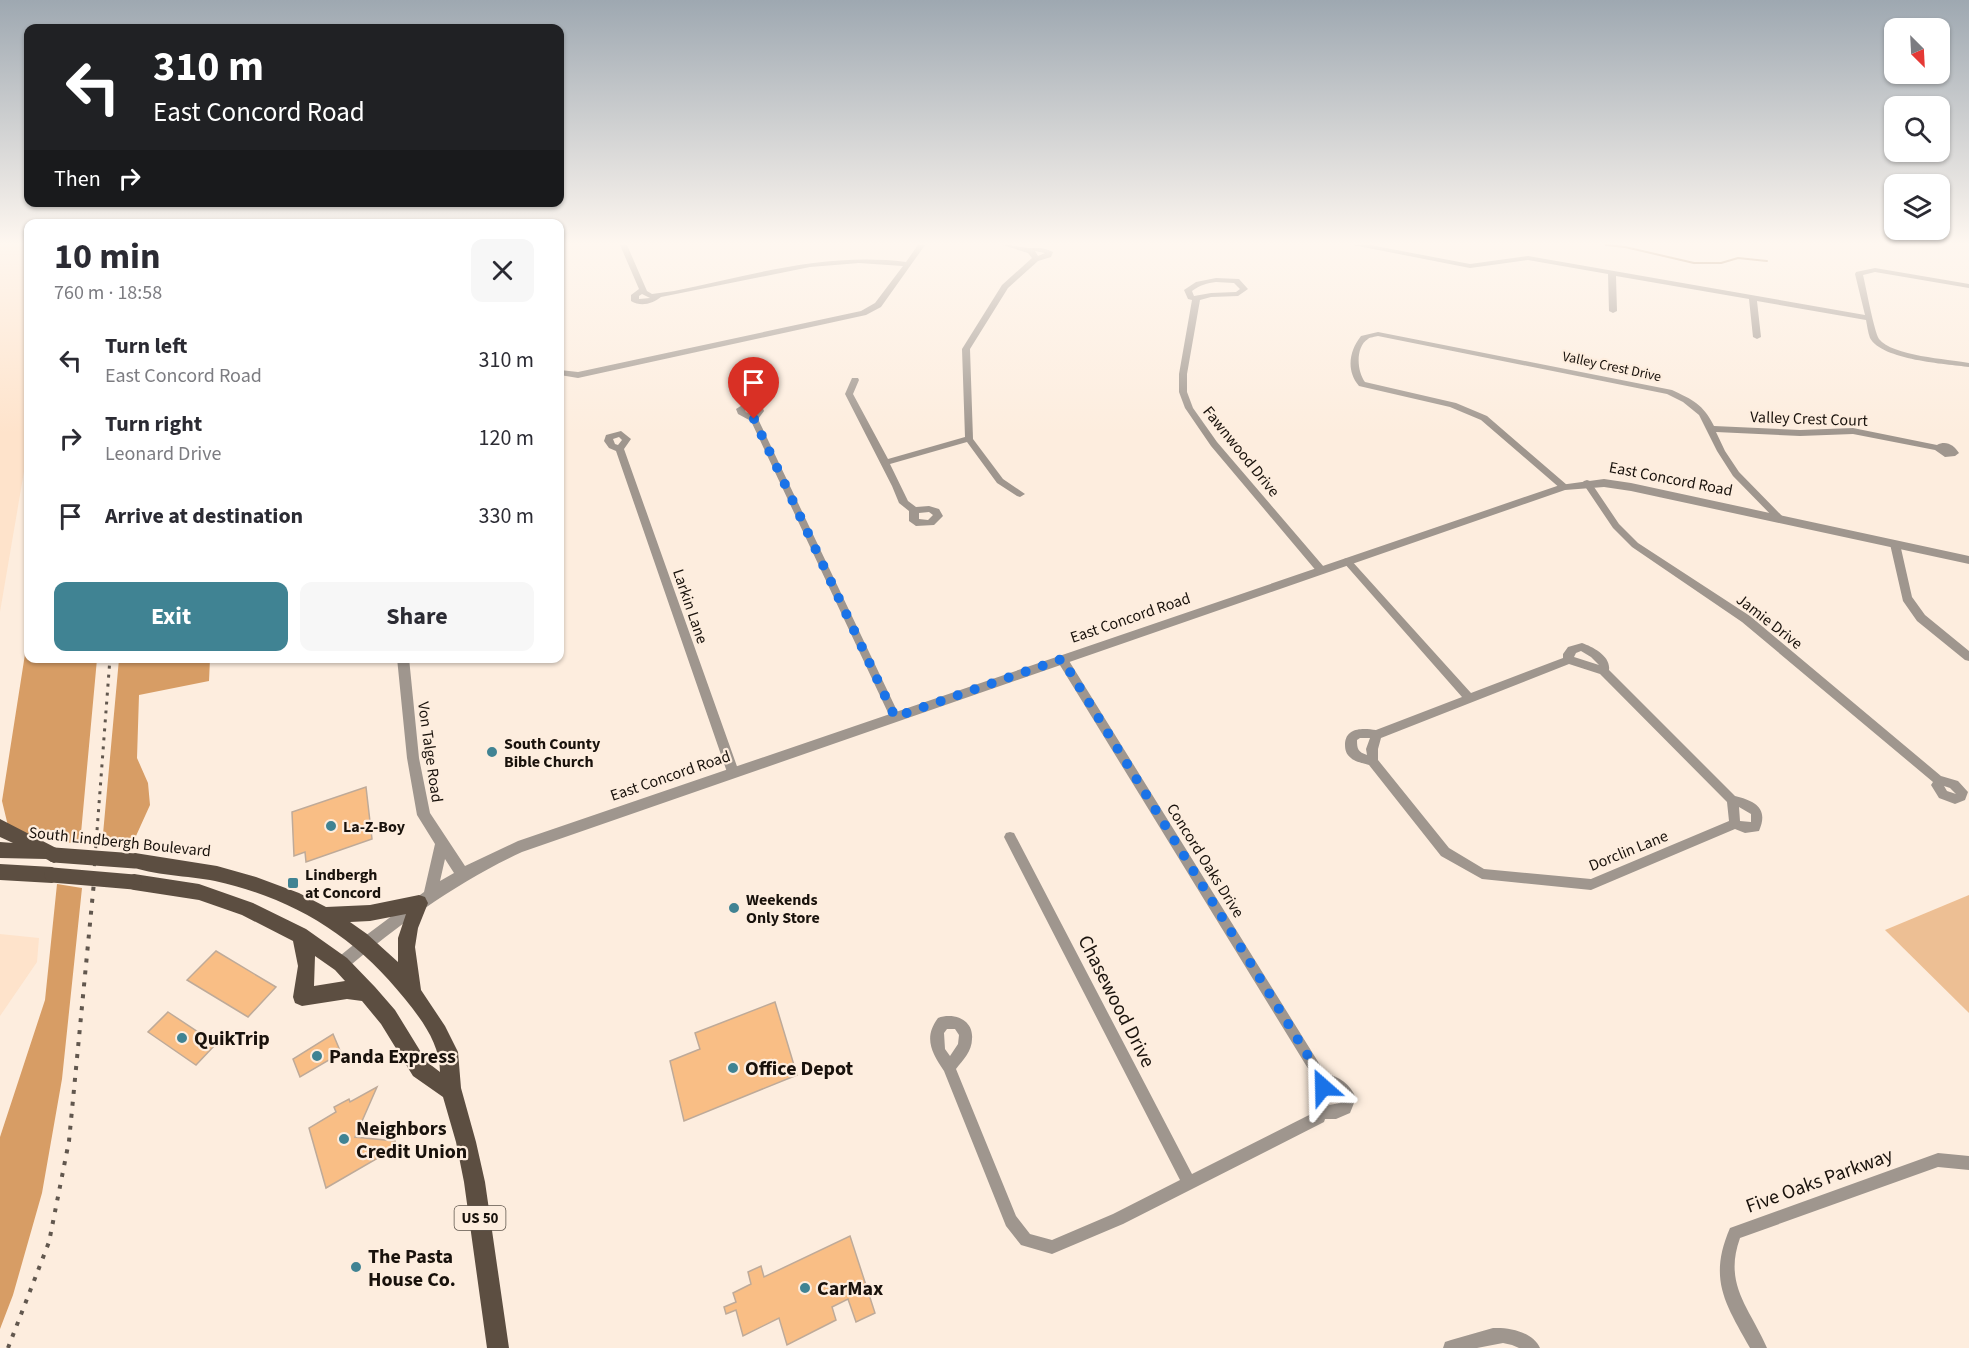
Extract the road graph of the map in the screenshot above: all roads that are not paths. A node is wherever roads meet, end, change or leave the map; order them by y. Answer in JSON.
{"nodes":[{"id":1,"x":873,"y":308,"type":"edge"},
{"id":2,"x":992,"y":308,"type":"edge"},
{"id":3,"x":1194,"y":308,"type":"edge"},
{"id":4,"x":1754,"y":308,"type":"edge"},
{"id":5,"x":1810,"y":308,"type":"edge"},
{"id":6,"x":1867,"y":308,"type":"edge"},
{"id":7,"x":1869,"y":318,"type":"junction"},
{"id":8,"x":1757,"y":338,"type":"dead end"},
{"id":9,"x":1969,"y":365,"type":"edge"},
{"id":10,"x":564,"y":374,"type":"edge"},
{"id":11,"x":570,"y":376,"type":"junction"},
{"id":12,"x":564,"y":380,"type":"edge"},
{"id":13,"x":855,"y":380,"type":"dead end"},
{"id":14,"x":754,"y":419,"type":"dead end"},
{"id":15,"x":1712,"y":429,"type":"junction"},
{"id":16,"x":969,"y":439,"type":"junction"},
{"id":17,"x":1939,"y":448,"type":"dead end"},
{"id":18,"x":620,"y":449,"type":"dead end"},
{"id":19,"x":885,"y":463,"type":"junction"},
{"id":20,"x":1587,"y":483,"type":"junction"},
{"id":21,"x":1564,"y":487,"type":"junction"},
{"id":22,"x":1020,"y":494,"type":"dead end"},
{"id":23,"x":914,"y":510,"type":"dead end"},
{"id":24,"x":1781,"y":520,"type":"junction"},
{"id":25,"x":1895,"y":544,"type":"junction"},
{"id":26,"x":1969,"y":560,"type":"edge"},
{"id":27,"x":1347,"y":561,"type":"junction"},
{"id":28,"x":1321,"y":570,"type":"junction"},
{"id":29,"x":1969,"y":657,"type":"edge"},
{"id":30,"x":1062,"y":659,"type":"junction"},
{"id":31,"x":404,"y":663,"type":"edge"},
{"id":32,"x":1469,"y":698,"type":"junction"},
{"id":33,"x":895,"y":717,"type":"junction"},
{"id":34,"x":1376,"y":735,"type":"junction"},
{"id":35,"x":1373,"y":761,"type":"junction"},
{"id":36,"x":733,"y":772,"type":"junction"},
{"id":37,"x":1939,"y":781,"type":"dead end"},
{"id":38,"x":1732,"y":800,"type":"junction"},
{"id":39,"x":1735,"y":824,"type":"junction"},
{"id":40,"x":0,"y":826,"type":"edge"},
{"id":41,"x":1010,"y":837,"type":"dead end"},
{"id":42,"x":442,"y":844,"type":"junction"},
{"id":43,"x":0,"y":850,"type":"edge"},
{"id":44,"x":54,"y":855,"type":"junction"},
{"id":45,"x":0,"y":872,"type":"edge"},
{"id":46,"x":462,"y":873,"type":"junction"},
{"id":47,"x":424,"y":899,"type":"junction"},
{"id":48,"x":326,"y":915,"type":"junction"},
{"id":49,"x":300,"y":935,"type":"junction"},
{"id":50,"x":365,"y":944,"type":"junction"},
{"id":51,"x":341,"y":964,"type":"junction"},
{"id":52,"x":412,"y":992,"type":"junction"},
{"id":53,"x":368,"y":993,"type":"junction"},
{"id":54,"x":949,"y":1067,"type":"dead end"},
{"id":55,"x":1320,"y":1079,"type":"junction"},
{"id":56,"x":451,"y":1091,"type":"junction"},
{"id":57,"x":1320,"y":1112,"type":"junction"},
{"id":58,"x":1969,"y":1163,"type":"edge"},
{"id":59,"x":1189,"y":1183,"type":"junction"},
{"id":60,"x":498,"y":1348,"type":"edge"},
{"id":61,"x":1451,"y":1348,"type":"edge"},
{"id":62,"x":1532,"y":1348,"type":"edge"},
{"id":63,"x":1759,"y":1348,"type":"edge"}],
"edges":[{"from":1,"to":11,"type":"street"},
{"from":2,"to":16,"type":"street"},
{"from":3,"to":28,"type":"street","name":"Fawnwood Drive"},
{"from":4,"to":8,"type":"street"},
{"from":5,"to":7,"type":"street"},
{"from":6,"to":7,"type":"street"},
{"from":7,"to":9,"type":"street"},
{"from":10,"to":11,"type":"street"},
{"from":11,"to":12,"type":"street"},
{"from":13,"to":19,"type":"street"},
{"from":14,"to":33,"type":"street"},
{"from":15,"to":17,"type":"street","name":"Valley Crest Court"},
{"from":15,"to":21,"type":"street","name":"Valley Crest Drive"},
{"from":15,"to":24,"type":"street","name":"Valley Crest Drive"},
{"from":16,"to":19,"type":"street"},
{"from":16,"to":22,"type":"street"},
{"from":18,"to":36,"type":"street","name":"Larkin Lane"},
{"from":19,"to":23,"type":"street"},
{"from":20,"to":21,"type":"street","name":"East Concord Road"},
{"from":20,"to":24,"type":"street","name":"East Concord Road"},
{"from":20,"to":37,"type":"street","name":"Jamie Drive"},
{"from":21,"to":27,"type":"street","name":"East Concord Road"},
{"from":24,"to":25,"type":"street","name":"East Concord Road"},
{"from":25,"to":26,"type":"street","name":"East Concord Road"},
{"from":25,"to":29,"type":"street"},
{"from":27,"to":28,"type":"street","name":"East Concord Road"},
{"from":27,"to":32,"type":"street"},
{"from":28,"to":30,"type":"street","name":"East Concord Road"},
{"from":30,"to":33,"type":"street","name":"East Concord Road"},
{"from":30,"to":55,"type":"street","name":"Concord Oaks Drive"},
{"from":31,"to":42,"type":"street","name":"Von Talge Road"},
{"from":32,"to":34,"type":"street","name":"Dorclin Lane"},
{"from":32,"to":38,"type":"street","name":"Dorclin Lane"},
{"from":33,"to":36,"type":"street","name":"East Concord Road"},
{"from":34,"to":35,"type":"street"},
{"from":34,"to":35,"type":"street","name":"Dorclin Lane"},
{"from":35,"to":39,"type":"street","name":"Dorclin Lane"},
{"from":36,"to":46,"type":"street","name":"East Concord Road"},
{"from":38,"to":39,"type":"street"},
{"from":38,"to":39,"type":"street","name":"Dorclin Lane"},
{"from":40,"to":44,"type":"main road"},
{"from":41,"to":59,"type":"street","name":"Chasewood Drive"},
{"from":42,"to":46,"type":"street","name":"Von Talge Road"},
{"from":42,"to":47,"type":"street"},
{"from":43,"to":44,"type":"main road","name":"South Lindbergh Boulevard","number":"US 50"},
{"from":44,"to":48,"type":"main road","name":"South Lindbergh Boulevard","number":"US 50","bridge":true},
{"from":45,"to":49,"type":"main road","bridge":true},
{"from":46,"to":47,"type":"street","name":"East Concord Road"},
{"from":47,"to":48,"type":"main road"},
{"from":47,"to":50,"type":"street","name":"East Concord Road"},
{"from":47,"to":52,"type":"main road"},
{"from":48,"to":50,"type":"main road","name":"South Lindbergh Boulevard","number":"US 50"},
{"from":49,"to":51,"type":"main road"},
{"from":49,"to":53,"type":"main road"},
{"from":50,"to":51,"type":"street","name":"East Concord Road"},
{"from":50,"to":52,"type":"main road","name":"South Lindbergh Boulevard","number":"US 50"},
{"from":51,"to":53,"type":"main road"},
{"from":52,"to":56,"type":"main road","name":"South Lindbergh Boulevard","number":"US 50"},
{"from":53,"to":56,"type":"main road"},
{"from":54,"to":59,"type":"street"},
{"from":55,"to":57,"type":"street","name":"Concord Oaks Drive"},
{"from":55,"to":57,"type":"street"},
{"from":56,"to":60,"type":"main road","name":"South Lindbergh Boulevard","number":"US 50"},
{"from":57,"to":59,"type":"street"},
{"from":58,"to":63,"type":"street","name":"Five Oaks Parkway"},
{"from":61,"to":62,"type":"street"}]}
